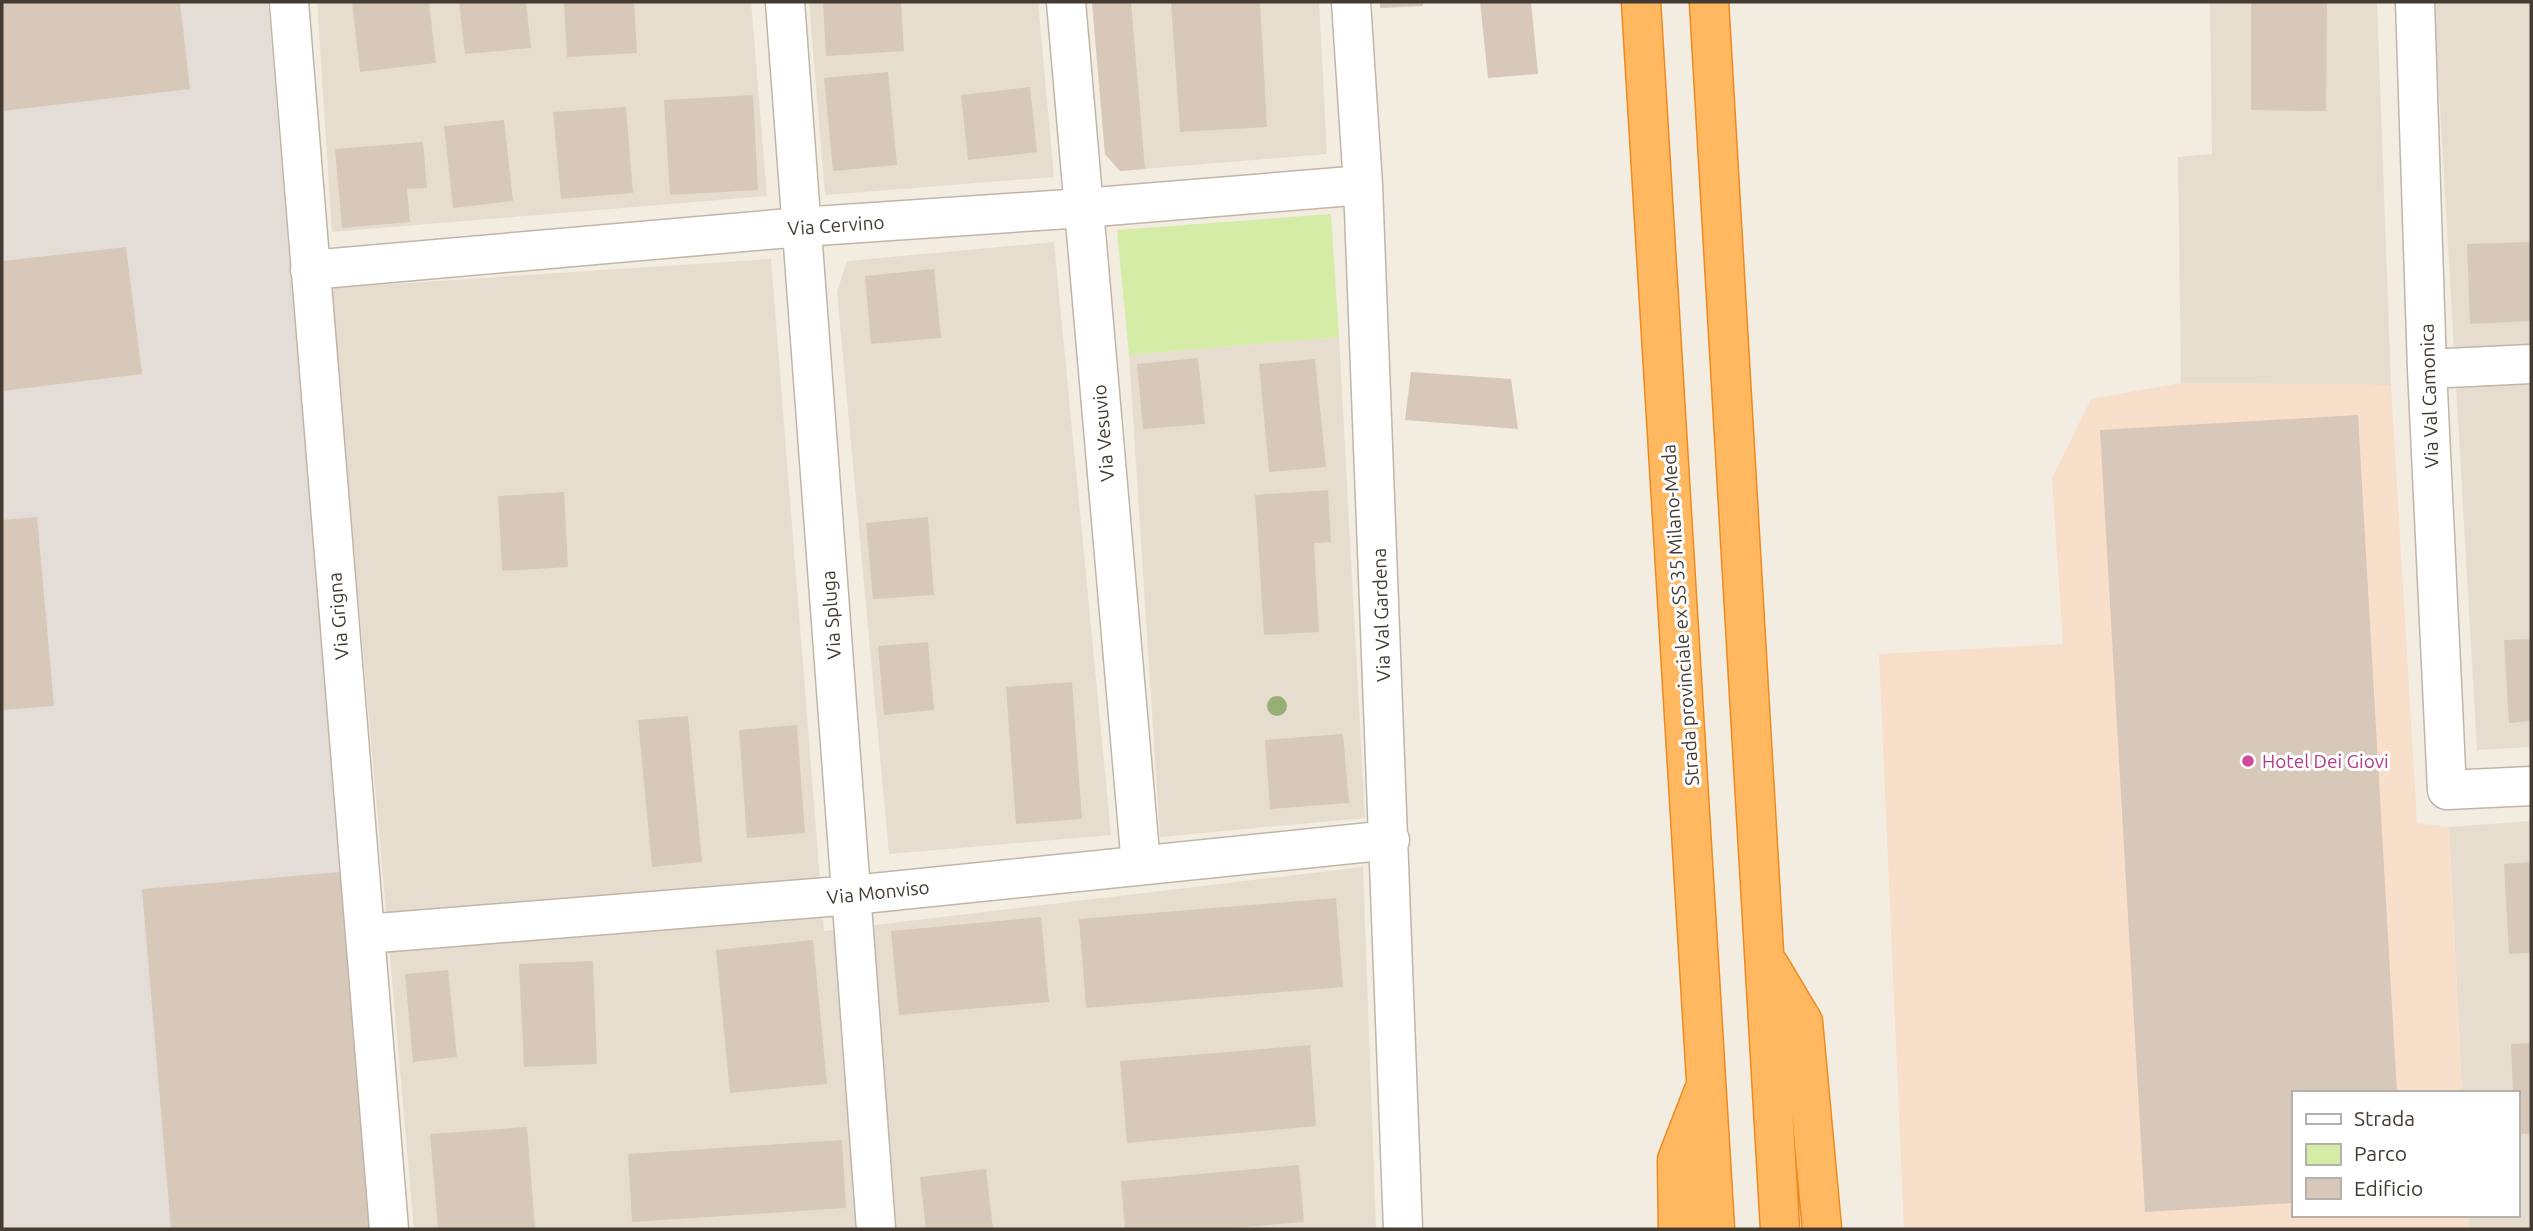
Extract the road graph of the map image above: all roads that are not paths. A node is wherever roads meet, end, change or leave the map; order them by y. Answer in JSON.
{"nodes":[{"id":1,"x":289,"y":2,"type":"edge"},
{"id":2,"x":785,"y":2,"type":"edge"},
{"id":3,"x":1066,"y":2,"type":"edge"},
{"id":4,"x":1350,"y":2,"type":"edge"},
{"id":5,"x":1641,"y":2,"type":"edge"},
{"id":6,"x":1709,"y":2,"type":"edge"},
{"id":7,"x":2415,"y":2,"type":"edge"},
{"id":8,"x":1363,"y":185,"type":"junction"},
{"id":9,"x":1083,"y":208,"type":"junction"},
{"id":10,"x":800,"y":227,"type":"junction"},
{"id":11,"x":310,"y":271,"type":"junction"},
{"id":12,"x":2531,"y":364,"type":"edge"},
{"id":13,"x":2427,"y":369,"type":"junction"},
{"id":14,"x":2531,"y":786,"type":"edge"},
{"id":15,"x":1390,"y":840,"type":"junction"},
{"id":16,"x":1141,"y":865,"type":"junction"},
{"id":17,"x":853,"y":895,"type":"junction"},
{"id":18,"x":365,"y":934,"type":"junction"},
{"id":19,"x":1766,"y":961,"type":"junction"},
{"id":20,"x":1708,"y":1082,"type":"junction"},
{"id":21,"x":389,"y":1229,"type":"edge"},
{"id":22,"x":876,"y":1229,"type":"edge"},
{"id":23,"x":1404,"y":1229,"type":"edge"},
{"id":24,"x":1678,"y":1229,"type":"edge"},
{"id":25,"x":1715,"y":1229,"type":"edge"},
{"id":26,"x":1780,"y":1229,"type":"edge"},
{"id":27,"x":1822,"y":1229,"type":"edge"}],
"edges":[{"from":1,"to":11,"type":"street","name":"Via Grigna"},
{"from":2,"to":10,"type":"street","name":"Via Spluga"},
{"from":3,"to":9,"type":"street","name":"Via Vesuvio"},
{"from":4,"to":8,"type":"street","name":"Via Val Gardena"},
{"from":5,"to":20,"type":"highway","name":"Strada provinciale ex SS 35 Milano-Meda"},
{"from":6,"to":19,"type":"highway"},
{"from":7,"to":13,"type":"street","name":"Via Val Camonica"},
{"from":8,"to":9,"type":"street","name":"Via Cervino"},
{"from":8,"to":15,"type":"street","name":"Via Val Gardena"},
{"from":9,"to":10,"type":"street","name":"Via Cervino"},
{"from":9,"to":16,"type":"street","name":"Via Vesuvio"},
{"from":10,"to":11,"type":"street","name":"Via Cervino"},
{"from":10,"to":17,"type":"street","name":"Via Spluga"},
{"from":11,"to":18,"type":"street","name":"Via Grigna"},
{"from":12,"to":13,"type":"street"},
{"from":13,"to":14,"type":"street","name":"Via Val Camonica"},
{"from":15,"to":16,"type":"street","name":"Via Monviso"},
{"from":15,"to":23,"type":"street","name":"Via Val Gardena"},
{"from":16,"to":17,"type":"street","name":"Via Monviso"},
{"from":17,"to":18,"type":"street","name":"Via Monviso"},
{"from":17,"to":22,"type":"street","name":"Via Spluga"},
{"from":18,"to":21,"type":"street","name":"Via Grigna"},
{"from":19,"to":26,"type":"highway"},
{"from":19,"to":27,"type":"highway"},
{"from":20,"to":24,"type":"highway"},
{"from":20,"to":25,"type":"highway","name":"Strada provinciale ex SS 35 Milano-Meda"}]}
